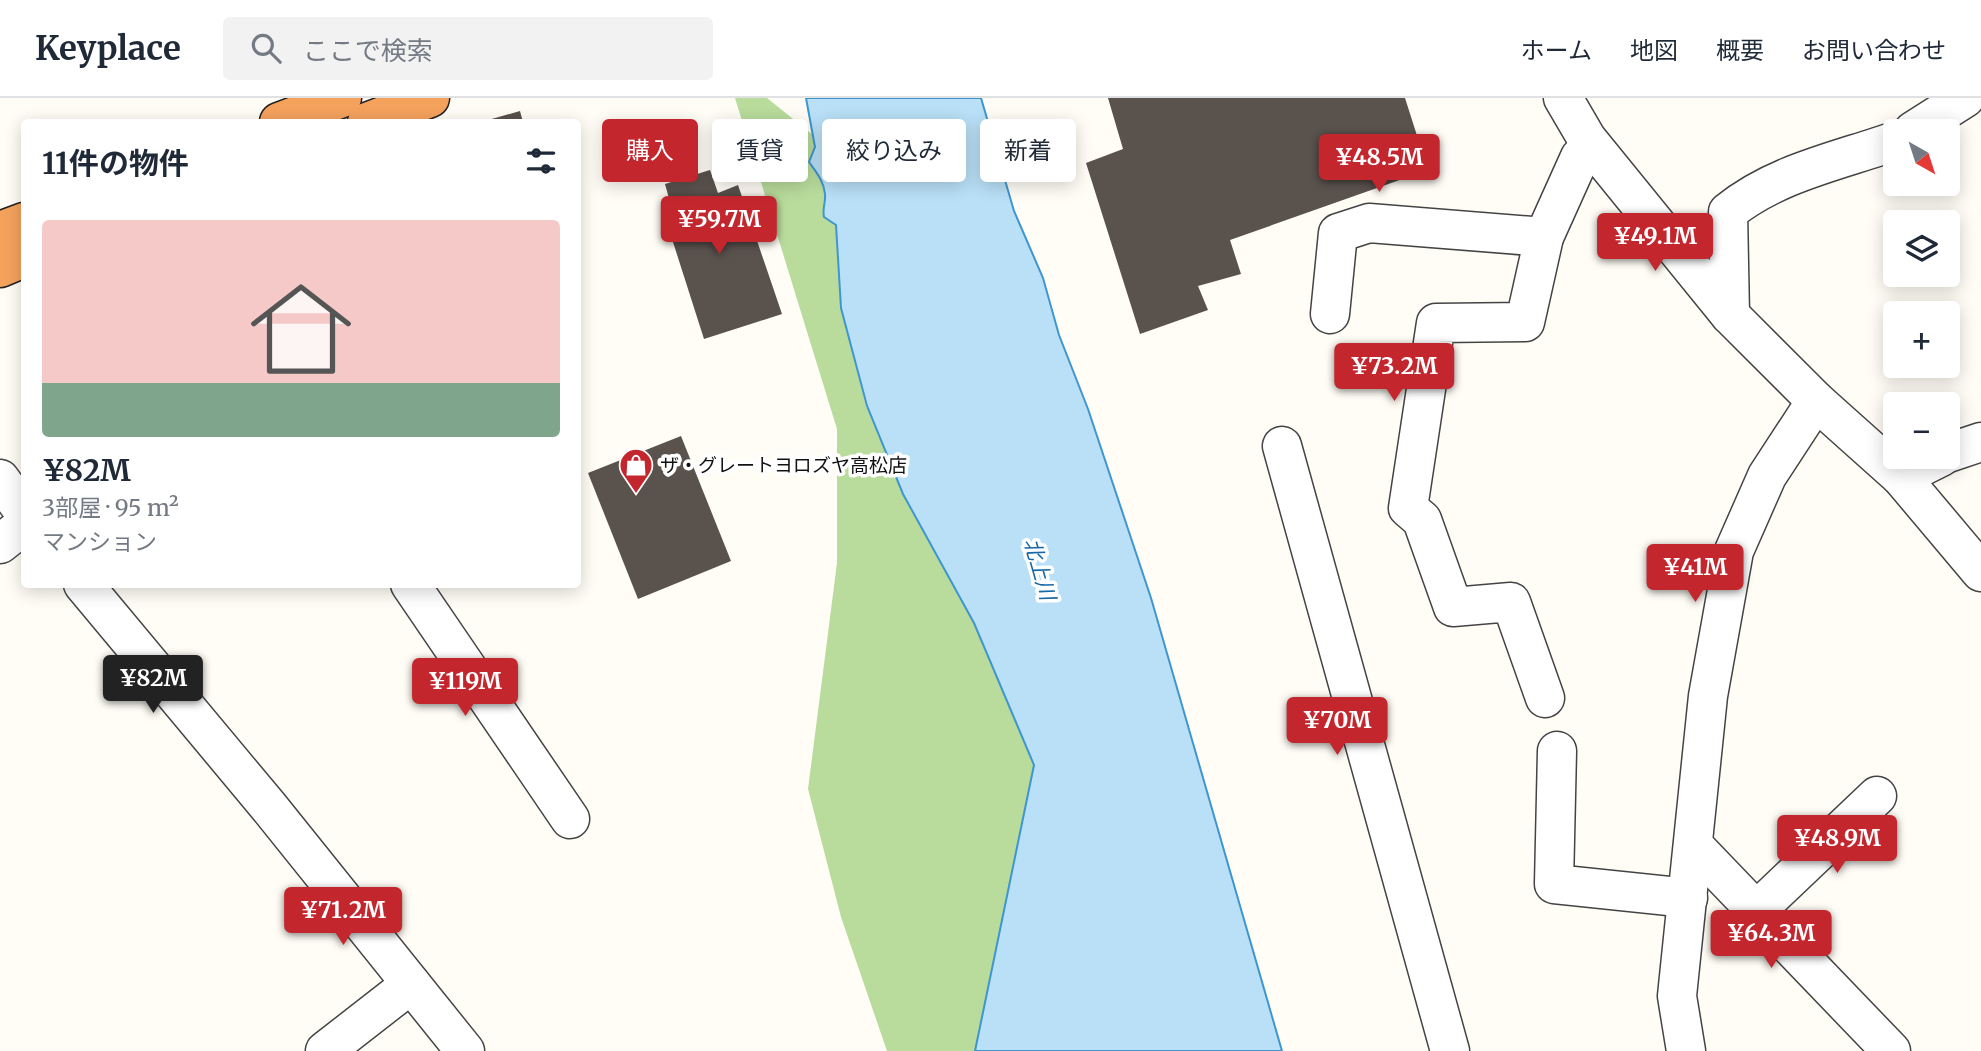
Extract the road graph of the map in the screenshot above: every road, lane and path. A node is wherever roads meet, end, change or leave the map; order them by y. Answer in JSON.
{"nodes":[{"id":1,"x":342,"y":98,"type":"edge"},
{"id":2,"x":1563,"y":98,"type":"edge"},
{"id":3,"x":1965,"y":98,"type":"edge"},
{"id":4,"x":420,"y":105,"type":"edge"},
{"id":5,"x":287,"y":119,"type":"edge"},
{"id":6,"x":376,"y":119,"type":"edge"},
{"id":7,"x":1932,"y":119,"type":"edge"},
{"id":8,"x":1883,"y":145,"type":"edge"},
{"id":9,"x":1592,"y":146,"type":"junction"},
{"id":10,"x":21,"y":223,"type":"edge"},
{"id":11,"x":0,"y":231,"type":"edge"},
{"id":12,"x":1544,"y":237,"type":"junction"},
{"id":13,"x":21,"y":259,"type":"edge"},
{"id":14,"x":0,"y":268,"type":"edge"},
{"id":15,"x":1330,"y":314,"type":"dead end"},
{"id":16,"x":1730,"y":315,"type":"junction"},
{"id":17,"x":1816,"y":401,"type":"junction"},
{"id":18,"x":1981,"y":442,"type":"edge"},
{"id":19,"x":1282,"y":446,"type":"dead end"},
{"id":20,"x":1960,"y":449,"type":"edge"},
{"id":21,"x":1917,"y":469,"type":"edge"},
{"id":22,"x":1901,"y":477,"type":"junction"},
{"id":23,"x":0,"y":479,"type":"edge"},
{"id":24,"x":21,"y":508,"type":"edge"},
{"id":25,"x":21,"y":527,"type":"edge"},
{"id":26,"x":0,"y":544,"type":"edge"},
{"id":27,"x":1981,"y":572,"type":"edge"},
{"id":28,"x":86,"y":588,"type":"edge"},
{"id":29,"x":413,"y":588,"type":"edge"},
{"id":30,"x":1545,"y":698,"type":"dead end"},
{"id":31,"x":1557,"y":751,"type":"dead end"},
{"id":32,"x":1877,"y":796,"type":"dead end"},
{"id":33,"x":570,"y":818,"type":"dead end"},
{"id":34,"x":1695,"y":847,"type":"junction"},
{"id":35,"x":1688,"y":898,"type":"junction"},
{"id":36,"x":1756,"y":911,"type":"junction"},
{"id":37,"x":411,"y":984,"type":"junction"},
{"id":38,"x":325,"y":1051,"type":"edge"},
{"id":39,"x":465,"y":1051,"type":"edge"},
{"id":40,"x":1450,"y":1051,"type":"edge"},
{"id":41,"x":1686,"y":1051,"type":"edge"},
{"id":42,"x":1891,"y":1051,"type":"edge"}],
"edges":[{"from":1,"to":5,"type":"highway"},
{"from":2,"to":9,"type":"street"},
{"from":3,"to":7,"type":"street"},
{"from":4,"to":6,"type":"highway"},
{"from":8,"to":16,"type":"street"},
{"from":9,"to":12,"type":"street"},
{"from":9,"to":16,"type":"street"},
{"from":10,"to":11,"type":"highway"},
{"from":12,"to":15,"type":"street"},
{"from":12,"to":30,"type":"street"},
{"from":13,"to":14,"type":"highway"},
{"from":16,"to":17,"type":"street"},
{"from":17,"to":22,"type":"street"},
{"from":17,"to":34,"type":"street"},
{"from":18,"to":20,"type":"street"},
{"from":19,"to":40,"type":"street"},
{"from":21,"to":22,"type":"street"},
{"from":22,"to":27,"type":"street"},
{"from":23,"to":24,"type":"street"},
{"from":25,"to":26,"type":"street"},
{"from":28,"to":37,"type":"street"},
{"from":29,"to":33,"type":"street"},
{"from":31,"to":35,"type":"street"},
{"from":32,"to":36,"type":"street"},
{"from":34,"to":35,"type":"street"},
{"from":34,"to":36,"type":"street"},
{"from":35,"to":41,"type":"street"},
{"from":36,"to":42,"type":"street"},
{"from":37,"to":38,"type":"street"},
{"from":37,"to":39,"type":"street"}]}
